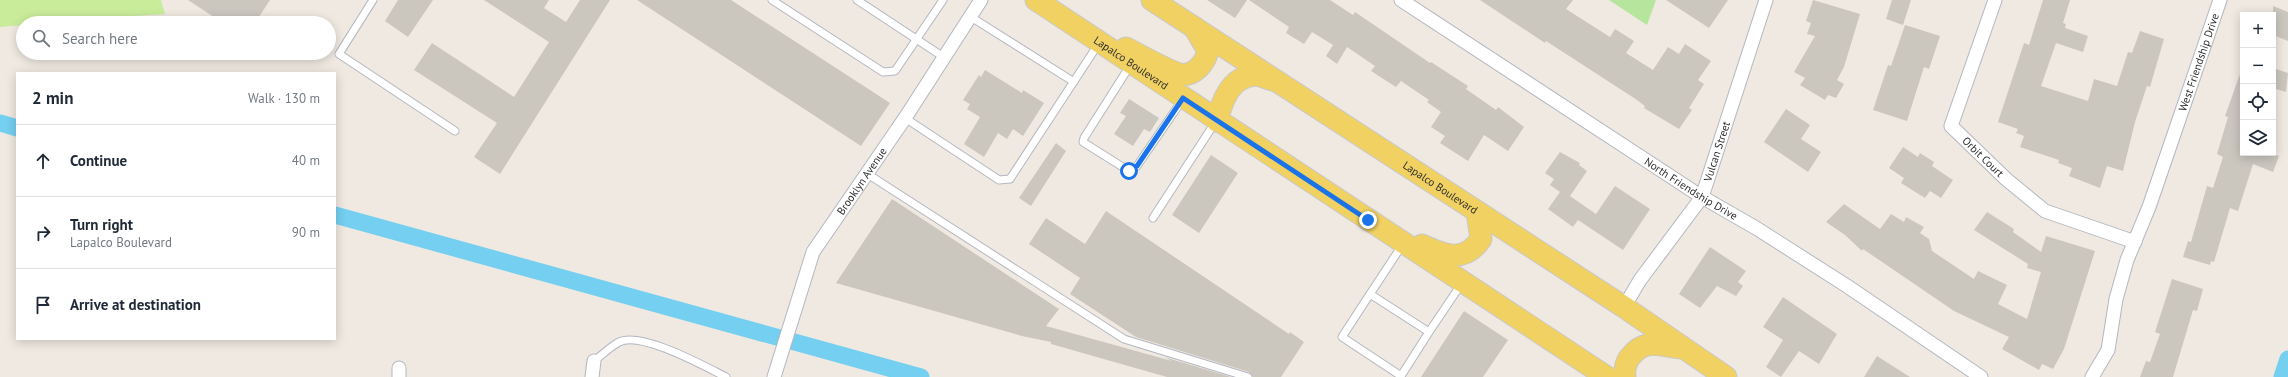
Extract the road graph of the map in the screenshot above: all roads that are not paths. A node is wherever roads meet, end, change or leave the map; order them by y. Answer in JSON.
{"nodes":[{"id":1,"x":373,"y":0,"type":"edge"},
{"id":2,"x":772,"y":0,"type":"edge"},
{"id":3,"x":857,"y":0,"type":"edge"},
{"id":4,"x":943,"y":0,"type":"edge"},
{"id":5,"x":981,"y":0,"type":"edge"},
{"id":6,"x":1036,"y":0,"type":"edge"},
{"id":7,"x":1152,"y":0,"type":"edge"},
{"id":8,"x":1401,"y":0,"type":"edge"},
{"id":9,"x":1766,"y":0,"type":"edge"},
{"id":10,"x":1995,"y":0,"type":"edge"},
{"id":11,"x":2220,"y":0,"type":"edge"},
{"id":12,"x":1056,"y":14,"type":"junction"},
{"id":13,"x":970,"y":17,"type":"junction"},
{"id":14,"x":1194,"y":27,"type":"junction"},
{"id":15,"x":917,"y":39,"type":"junction"},
{"id":16,"x":1099,"y":43,"type":"junction"},
{"id":17,"x":945,"y":58,"type":"junction"},
{"id":18,"x":1131,"y":64,"type":"junction"},
{"id":19,"x":1276,"y":81,"type":"junction"},
{"id":20,"x":1074,"y":82,"type":"junction"},
{"id":21,"x":1183,"y":98,"type":"junction"},
{"id":22,"x":906,"y":118,"type":"junction"},
{"id":23,"x":1217,"y":121,"type":"junction"},
{"id":24,"x":455,"y":131,"type":"dead end"},
{"id":25,"x":866,"y":173,"type":"junction"},
{"id":26,"x":1702,"y":197,"type":"junction"},
{"id":27,"x":1477,"y":212,"type":"junction"},
{"id":28,"x":1153,"y":218,"type":"dead end"},
{"id":29,"x":1368,"y":220,"type":"junction"},
{"id":30,"x":2136,"y":242,"type":"junction"},
{"id":31,"x":1403,"y":244,"type":"junction"},
{"id":32,"x":1462,"y":282,"type":"junction"},
{"id":33,"x":1370,"y":294,"type":"junction"},
{"id":34,"x":1624,"y":307,"type":"junction"},
{"id":35,"x":1429,"y":332,"type":"junction"},
{"id":36,"x":1683,"y":348,"type":"junction"},
{"id":37,"x":594,"y":361,"type":"joint"},
{"id":38,"x":592,"y":377,"type":"edge"},
{"id":39,"x":726,"y":377,"type":"edge"},
{"id":40,"x":774,"y":377,"type":"edge"},
{"id":41,"x":1248,"y":377,"type":"edge"},
{"id":42,"x":1606,"y":377,"type":"edge"},
{"id":43,"x":1625,"y":377,"type":"edge"},
{"id":44,"x":1726,"y":377,"type":"edge"},
{"id":45,"x":1981,"y":377,"type":"edge"},
{"id":46,"x":2092,"y":377,"type":"edge"}],
"edges":[{"from":1,"to":24,"type":"lane"},
{"from":2,"to":15,"type":"lane"},
{"from":3,"to":15,"type":"lane"},
{"from":4,"to":15,"type":"lane"},
{"from":5,"to":13,"type":"street","name":"Brooklyn Avenue"},
{"from":6,"to":12,"type":"main road","name":"Lapalco Boulevard"},
{"from":7,"to":14,"type":"main road","name":"Lapalco Boulevard"},
{"from":8,"to":26,"type":"street","name":"North Friendship Drive"},
{"from":9,"to":26,"type":"street","name":"Vulcan Street"},
{"from":10,"to":30,"type":"street","name":"Orbit Court"},
{"from":11,"to":30,"type":"street","name":"West Friendship Drive"},
{"from":12,"to":14,"type":"main road"},
{"from":12,"to":16,"type":"main road","name":"Lapalco Boulevard"},
{"from":13,"to":17,"type":"street","name":"Brooklyn Avenue"},
{"from":13,"to":20,"type":"lane"},
{"from":14,"to":19,"type":"main road","name":"Lapalco Boulevard"},
{"from":15,"to":17,"type":"lane"},
{"from":16,"to":18,"type":"main road","name":"Lapalco Boulevard"},
{"from":16,"to":20,"type":"lane"},
{"from":17,"to":22,"type":"street","name":"Brooklyn Avenue"},
{"from":18,"to":21,"type":"main road","name":"Lapalco Boulevard"},
{"from":18,"to":21,"type":"lane"},
{"from":19,"to":23,"type":"main road"},
{"from":19,"to":27,"type":"main road","name":"Lapalco Boulevard"},
{"from":20,"to":22,"type":"lane"},
{"from":21,"to":23,"type":"main road","name":"Lapalco Boulevard"},
{"from":22,"to":25,"type":"street","name":"Brooklyn Avenue"},
{"from":23,"to":28,"type":"lane"},
{"from":23,"to":29,"type":"main road","name":"Lapalco Boulevard"},
{"from":25,"to":40,"type":"street","name":"Brooklyn Avenue"},
{"from":25,"to":41,"type":"lane"},
{"from":26,"to":34,"type":"street","name":"Vulcan Street"},
{"from":26,"to":45,"type":"street","name":"North Friendship Drive"},
{"from":27,"to":29,"type":"main road"},
{"from":27,"to":34,"type":"main road","name":"Lapalco Boulevard"},
{"from":29,"to":31,"type":"main road","name":"Lapalco Boulevard"},
{"from":30,"to":46,"type":"street","name":"West Friendship Drive"},
{"from":31,"to":32,"type":"main road","name":"Lapalco Boulevard"},
{"from":31,"to":33,"type":"lane"},
{"from":32,"to":35,"type":"lane"},
{"from":32,"to":42,"type":"main road","name":"Lapalco Boulevard"},
{"from":33,"to":35,"type":"lane"},
{"from":33,"to":35,"type":"lane"},
{"from":34,"to":36,"type":"main road","name":"Lapalco Boulevard"},
{"from":36,"to":43,"type":"main road"},
{"from":36,"to":44,"type":"main road","name":"Lapalco Boulevard"},
{"from":37,"to":38,"type":"street"},
{"from":37,"to":39,"type":"lane"}]}
